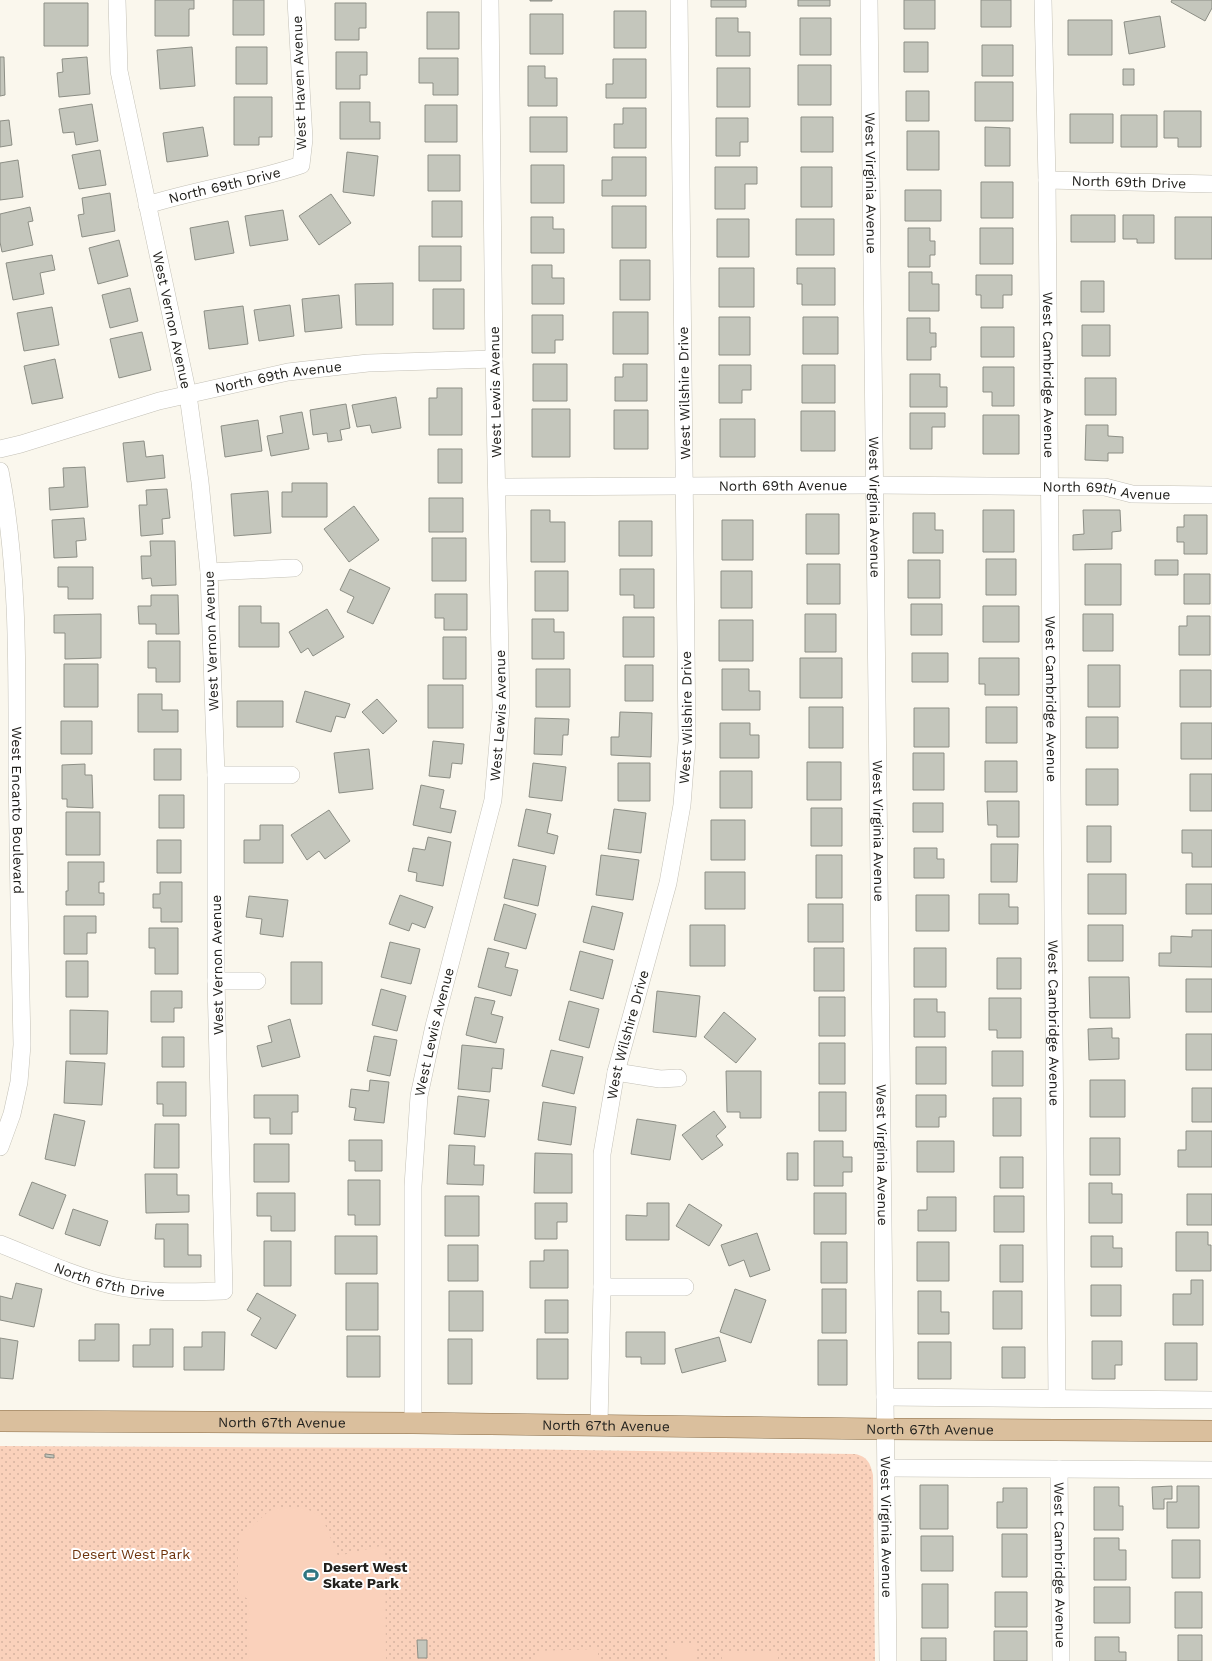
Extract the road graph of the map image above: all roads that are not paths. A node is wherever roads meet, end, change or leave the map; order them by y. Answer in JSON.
{"nodes":[{"id":1,"x":117,"y":0,"type":"edge"},
{"id":2,"x":296,"y":0,"type":"edge"},
{"id":3,"x":490,"y":0,"type":"edge"},
{"id":4,"x":679,"y":0,"type":"edge"},
{"id":5,"x":869,"y":0,"type":"edge"},
{"id":6,"x":1043,"y":0,"type":"edge"},
{"id":7,"x":301,"y":165,"type":"joint"},
{"id":8,"x":1046,"y":180,"type":"junction"},
{"id":9,"x":1212,"y":184,"type":"edge"},
{"id":10,"x":147,"y":205,"type":"junction"},
{"id":11,"x":494,"y":359,"type":"junction"},
{"id":12,"x":188,"y":395,"type":"junction"},
{"id":13,"x":0,"y":449,"type":"edge"},
{"id":14,"x":0,"y":472,"type":"edge"},
{"id":15,"x":874,"y":485,"type":"junction"},
{"id":16,"x":498,"y":487,"type":"junction"},
{"id":17,"x":685,"y":487,"type":"junction"},
{"id":18,"x":1048,"y":487,"type":"junction"},
{"id":19,"x":1212,"y":495,"type":"edge"},
{"id":20,"x":294,"y":568,"type":"dead end"},
{"id":21,"x":209,"y":572,"type":"junction"},
{"id":22,"x":216,"y":775,"type":"junction"},
{"id":23,"x":291,"y":775,"type":"dead end"},
{"id":24,"x":216,"y":981,"type":"junction"},
{"id":25,"x":258,"y":981,"type":"dead end"},
{"id":26,"x":616,"y":1072,"type":"junction"},
{"id":27,"x":678,"y":1078,"type":"dead end"},
{"id":28,"x":0,"y":1147,"type":"edge"},
{"id":29,"x":0,"y":1244,"type":"edge"},
{"id":30,"x":602,"y":1287,"type":"junction"},
{"id":31,"x":685,"y":1287,"type":"dead end"},
{"id":32,"x":224,"y":1291,"type":"joint"},
{"id":33,"x":884,"y":1397,"type":"junction"},
{"id":34,"x":1057,"y":1398,"type":"junction"},
{"id":35,"x":1212,"y":1400,"type":"edge"},
{"id":36,"x":0,"y":1421,"type":"edge"},
{"id":37,"x":413,"y":1423,"type":"junction"},
{"id":38,"x":599,"y":1425,"type":"junction"},
{"id":39,"x":885,"y":1429,"type":"junction"},
{"id":40,"x":1212,"y":1431,"type":"edge"},
{"id":41,"x":886,"y":1468,"type":"junction"},
{"id":42,"x":1059,"y":1469,"type":"junction"},
{"id":43,"x":1212,"y":1470,"type":"edge"},
{"id":44,"x":888,"y":1661,"type":"edge"},
{"id":45,"x":1061,"y":1661,"type":"edge"}],
"edges":[{"from":1,"to":10,"type":"street","name":"West Vernon Avenue"},
{"from":2,"to":7,"type":"street","name":"West Haven Avenue"},
{"from":3,"to":11,"type":"street","name":"West Lewis Avenue"},
{"from":4,"to":17,"type":"street","name":"West Wilshire Drive"},
{"from":5,"to":15,"type":"street","name":"West Virginia Avenue"},
{"from":6,"to":8,"type":"street","name":"West Cambridge Avenue"},
{"from":7,"to":10,"type":"street","name":"North 69th Drive"},
{"from":8,"to":9,"type":"street","name":"North 69th Drive"},
{"from":8,"to":18,"type":"street","name":"West Cambridge Avenue"},
{"from":10,"to":12,"type":"street","name":"West Vernon Avenue"},
{"from":11,"to":12,"type":"street","name":"North 69th Avenue"},
{"from":11,"to":16,"type":"street","name":"West Lewis Avenue"},
{"from":12,"to":13,"type":"street","name":"North 69th Avenue"},
{"from":12,"to":21,"type":"street","name":"West Vernon Avenue"},
{"from":14,"to":28,"type":"street","name":"West Encanto Boulevard"},
{"from":15,"to":17,"type":"street","name":"North 69th Avenue"},
{"from":15,"to":18,"type":"street","name":"North 69th Avenue"},
{"from":15,"to":33,"type":"street","name":"West Virginia Avenue"},
{"from":16,"to":17,"type":"street","name":"North 69th Avenue"},
{"from":16,"to":37,"type":"street","name":"West Lewis Avenue"},
{"from":17,"to":26,"type":"street","name":"West Wilshire Drive"},
{"from":18,"to":19,"type":"street","name":"North 69th Avenue"},
{"from":18,"to":34,"type":"street","name":"West Cambridge Avenue"},
{"from":20,"to":21,"type":"street"},
{"from":21,"to":22,"type":"street","name":"West Vernon Avenue"},
{"from":22,"to":23,"type":"street"},
{"from":22,"to":24,"type":"street","name":"West Vernon Avenue"},
{"from":24,"to":25,"type":"street"},
{"from":24,"to":32,"type":"street","name":"West Vernon Avenue"},
{"from":26,"to":27,"type":"street"},
{"from":26,"to":30,"type":"street","name":"West Wilshire Drive"},
{"from":29,"to":32,"type":"street","name":"North 67th Drive"},
{"from":30,"to":31,"type":"street"},
{"from":30,"to":38,"type":"street","name":"West Wilshire Drive"},
{"from":33,"to":34,"type":"street"},
{"from":33,"to":39,"type":"street","name":"West Virginia Avenue"},
{"from":34,"to":35,"type":"street"},
{"from":36,"to":37,"type":"main road","name":"North 67th Avenue"},
{"from":37,"to":38,"type":"main road","name":"North 67th Avenue"},
{"from":38,"to":39,"type":"main road","name":"North 67th Avenue"},
{"from":39,"to":40,"type":"main road","name":"North 67th Avenue"},
{"from":39,"to":41,"type":"street","name":"West Virginia Avenue"},
{"from":41,"to":42,"type":"street"},
{"from":41,"to":44,"type":"street","name":"West Virginia Avenue"},
{"from":42,"to":43,"type":"street"},
{"from":42,"to":45,"type":"street","name":"West Cambridge Avenue"}]}
